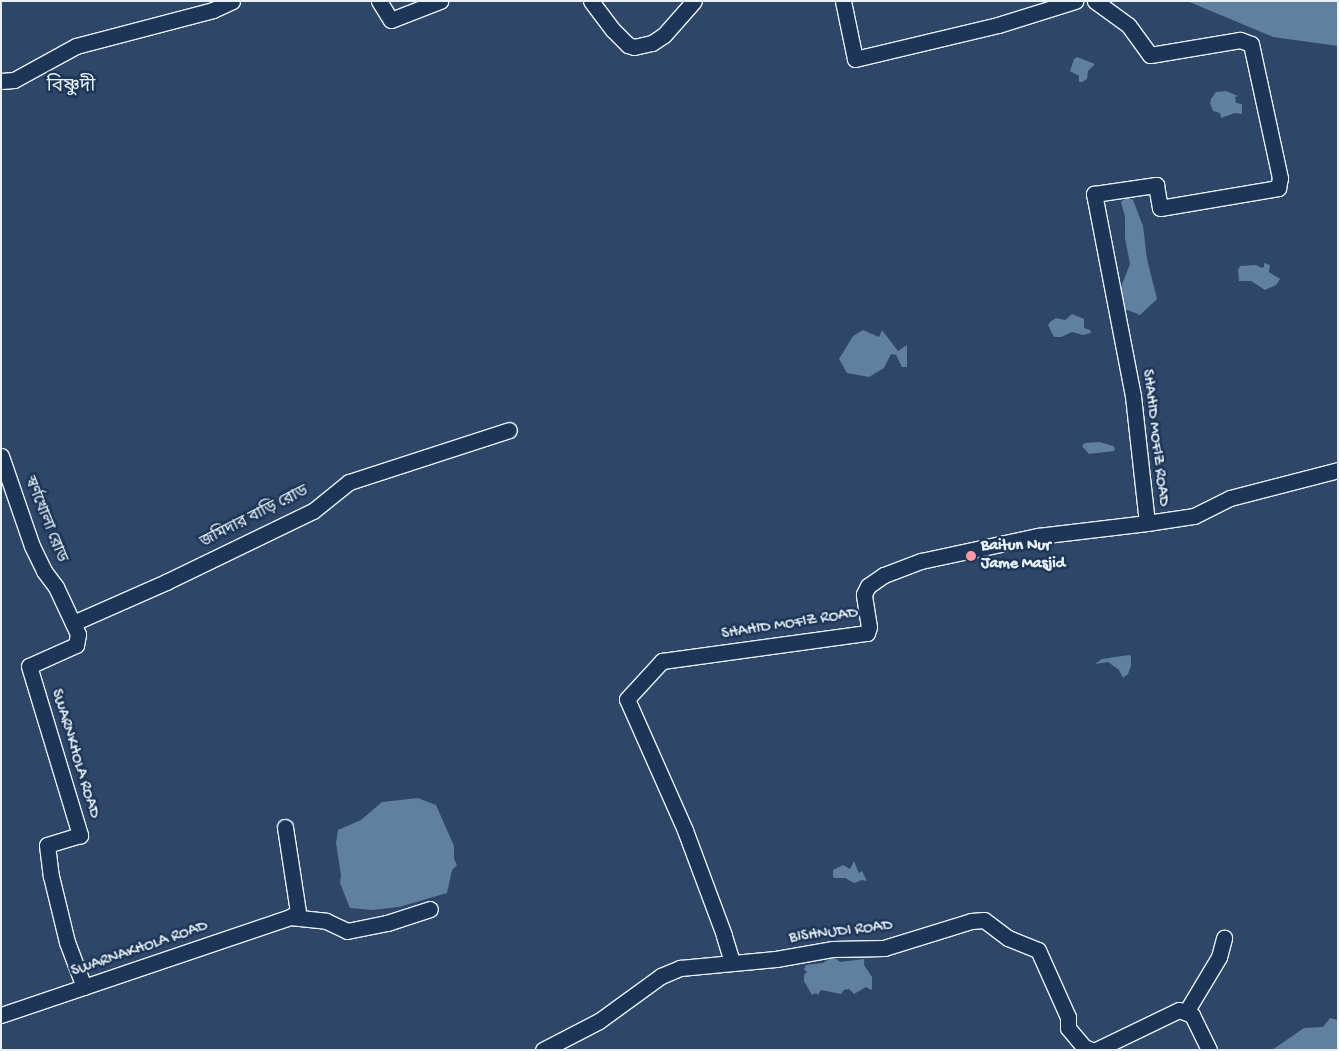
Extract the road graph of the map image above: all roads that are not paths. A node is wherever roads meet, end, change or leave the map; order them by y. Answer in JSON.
{"nodes":[{"id":1,"x":232,"y":1,"type":"edge"},
{"id":2,"x":379,"y":1,"type":"edge"},
{"id":3,"x":440,"y":1,"type":"edge"},
{"id":4,"x":591,"y":1,"type":"edge"},
{"id":5,"x":694,"y":1,"type":"edge"},
{"id":6,"x":842,"y":1,"type":"edge"},
{"id":7,"x":1075,"y":1,"type":"edge"},
{"id":8,"x":1095,"y":1,"type":"edge"},
{"id":9,"x":1,"y":80,"type":"edge"},
{"id":10,"x":510,"y":430,"type":"dead end"},
{"id":11,"x":1,"y":456,"type":"edge"},
{"id":12,"x":1338,"y":470,"type":"edge"},
{"id":13,"x":1147,"y":523,"type":"junction"},
{"id":14,"x":73,"y":622,"type":"junction"},
{"id":15,"x":285,"y":827,"type":"dead end"},
{"id":16,"x":430,"y":909,"type":"dead end"},
{"id":17,"x":290,"y":917,"type":"junction"},
{"id":18,"x":1224,"y":938,"type":"dead end"},
{"id":19,"x":732,"y":962,"type":"junction"},
{"id":20,"x":84,"y":987,"type":"junction"},
{"id":21,"x":1186,"y":1012,"type":"junction"},
{"id":22,"x":1,"y":1015,"type":"edge"},
{"id":23,"x":543,"y":1050,"type":"edge"},
{"id":24,"x":1091,"y":1050,"type":"edge"},
{"id":25,"x":1096,"y":1050,"type":"edge"},
{"id":26,"x":1209,"y":1050,"type":"edge"}],
"edges":[{"from":1,"to":9,"type":"street"},
{"from":2,"to":3,"type":"street"},
{"from":4,"to":5,"type":"street"},
{"from":6,"to":7,"type":"street"},
{"from":8,"to":13,"type":"street","name":"SHAHID MOFIZ ROAD"},
{"from":10,"to":14,"type":"street","name":"জমিদার বাড়ি রোড"},
{"from":11,"to":14,"type":"street","name":"স্বর্ণখোলা রোড"},
{"from":12,"to":13,"type":"street"},
{"from":13,"to":19,"type":"street","name":"SHAHID MOFIZ ROAD"},
{"from":14,"to":20,"type":"street","name":"SWARNKHOLA ROAD"},
{"from":15,"to":17,"type":"street"},
{"from":16,"to":17,"type":"street"},
{"from":17,"to":20,"type":"street","name":"SWARNAKHOLA ROAD"},
{"from":18,"to":21,"type":"street"},
{"from":19,"to":23,"type":"street","name":"BISHNUDI ROAD"},
{"from":19,"to":24,"type":"street","name":"BISHNUDI ROAD"},
{"from":20,"to":22,"type":"street","name":"SWARNAKHOLA ROAD"},
{"from":21,"to":25,"type":"street"},
{"from":21,"to":26,"type":"street"}]}
